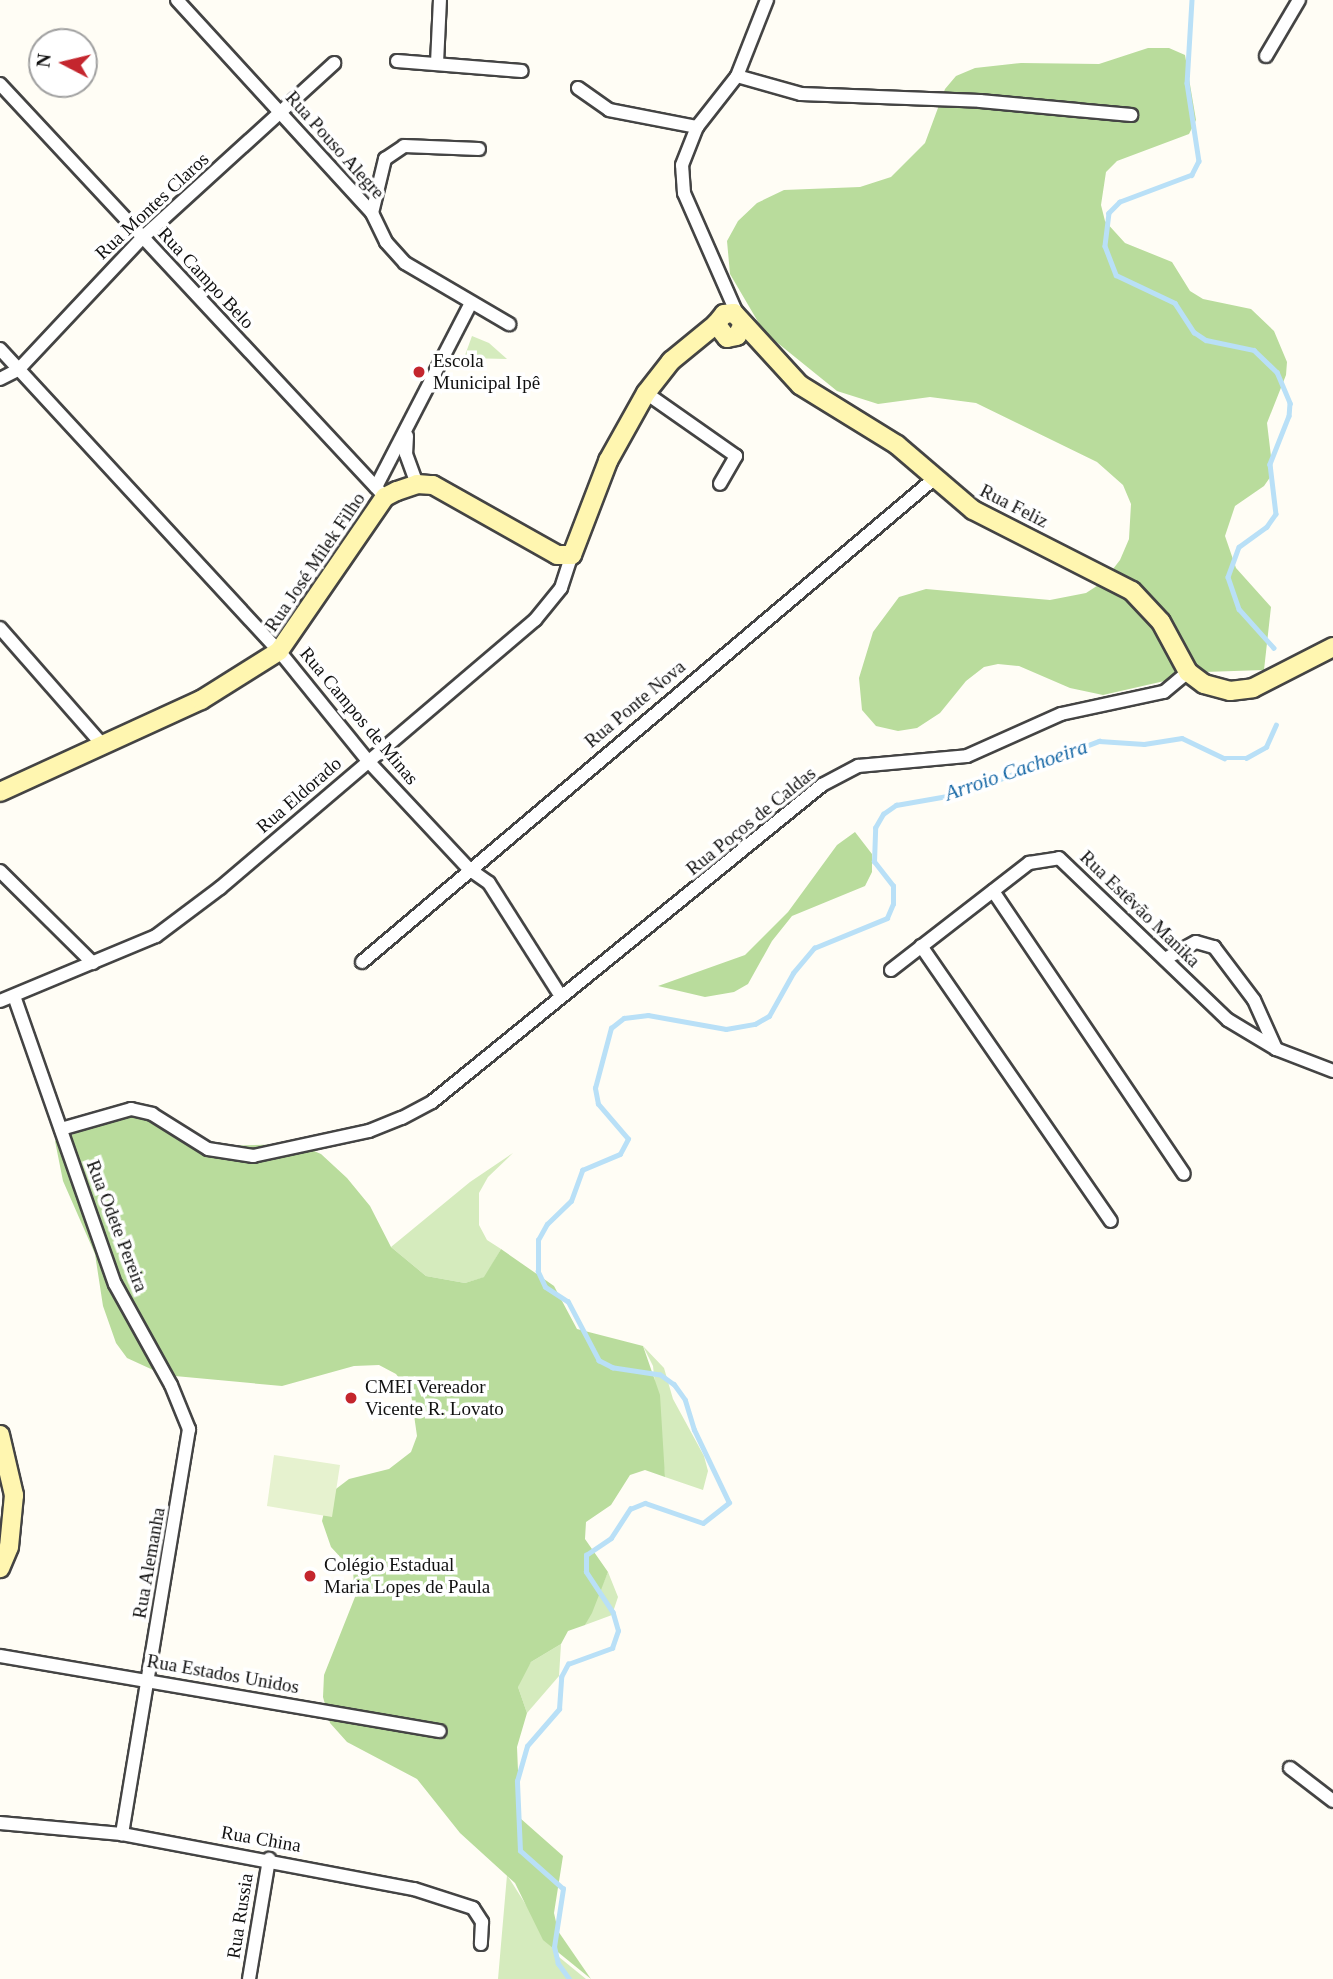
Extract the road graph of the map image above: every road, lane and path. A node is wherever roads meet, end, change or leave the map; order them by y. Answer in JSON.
{"nodes":[{"id":1,"x":177,"y":0,"type":"edge"},
{"id":2,"x":440,"y":0,"type":"edge"},
{"id":3,"x":767,"y":0,"type":"edge"},
{"id":4,"x":1299,"y":0,"type":"edge"},
{"id":5,"x":1266,"y":56,"type":"dead end"},
{"id":6,"x":397,"y":61,"type":"dead end"},
{"id":7,"x":334,"y":63,"type":"dead end"},
{"id":8,"x":437,"y":63,"type":"junction"},
{"id":9,"x":522,"y":71,"type":"dead end"},
{"id":10,"x":737,"y":76,"type":"junction"},
{"id":11,"x":0,"y":84,"type":"edge"},
{"id":12,"x":578,"y":88,"type":"dead end"},
{"id":13,"x":281,"y":114,"type":"junction"},
{"id":14,"x":1131,"y":115,"type":"dead end"},
{"id":15,"x":697,"y":127,"type":"junction"},
{"id":16,"x":479,"y":149,"type":"dead end"},
{"id":17,"x":372,"y":213,"type":"junction"},
{"id":18,"x":142,"y":238,"type":"junction"},
{"id":19,"x":715,"y":258,"type":"junction"},
{"id":20,"x":470,"y":304,"type":"junction"},
{"id":21,"x":509,"y":324,"type":"dead end"},
{"id":22,"x":730,"y":326,"type":"junction"},
{"id":23,"x":0,"y":349,"type":"edge"},
{"id":24,"x":18,"y":370,"type":"junction"},
{"id":25,"x":0,"y":379,"type":"edge"},
{"id":26,"x":646,"y":393,"type":"junction"},
{"id":27,"x":407,"y":432,"type":"junction"},
{"id":28,"x":935,"y":478,"type":"junction"},
{"id":29,"x":418,"y":484,"type":"junction"},
{"id":30,"x":720,"y":484,"type":"dead end"},
{"id":31,"x":381,"y":492,"type":"junction"},
{"id":32,"x":572,"y":555,"type":"junction"},
{"id":33,"x":0,"y":628,"type":"edge"},
{"id":34,"x":1333,"y":647,"type":"edge"},
{"id":35,"x":279,"y":651,"type":"junction"},
{"id":36,"x":1188,"y":672,"type":"junction"},
{"id":37,"x":102,"y":744,"type":"junction"},
{"id":38,"x":368,"y":761,"type":"junction"},
{"id":39,"x":0,"y":793,"type":"edge"},
{"id":40,"x":468,"y":869,"type":"junction"},
{"id":41,"x":0,"y":871,"type":"edge"},
{"id":42,"x":993,"y":891,"type":"junction"},
{"id":43,"x":921,"y":946,"type":"junction"},
{"id":44,"x":1165,"y":959,"type":"junction"},
{"id":45,"x":362,"y":962,"type":"dead end"},
{"id":46,"x":93,"y":963,"type":"junction"},
{"id":47,"x":891,"y":970,"type":"dead end"},
{"id":48,"x":560,"y":995,"type":"junction"},
{"id":49,"x":14,"y":996,"type":"junction"},
{"id":50,"x":0,"y":1001,"type":"edge"},
{"id":51,"x":1276,"y":1049,"type":"junction"},
{"id":52,"x":1333,"y":1071,"type":"edge"},
{"id":53,"x":61,"y":1129,"type":"junction"},
{"id":54,"x":1184,"y":1174,"type":"dead end"},
{"id":55,"x":1111,"y":1221,"type":"dead end"},
{"id":56,"x":0,"y":1435,"type":"edge"},
{"id":57,"x":185,"y":1464,"type":"joint"},
{"id":58,"x":0,"y":1568,"type":"edge"},
{"id":59,"x":0,"y":1656,"type":"edge"},
{"id":60,"x":148,"y":1680,"type":"junction"},
{"id":61,"x":440,"y":1731,"type":"dead end"},
{"id":62,"x":1290,"y":1768,"type":"dead end"},
{"id":63,"x":1333,"y":1801,"type":"edge"},
{"id":64,"x":0,"y":1823,"type":"edge"},
{"id":65,"x":122,"y":1834,"type":"junction"},
{"id":66,"x":269,"y":1859,"type":"junction"},
{"id":67,"x":481,"y":1944,"type":"dead end"},
{"id":68,"x":249,"y":1979,"type":"edge"}],
"edges":[{"from":1,"to":13,"type":"street","name":"Rua Pouso Alegre"},
{"from":2,"to":8,"type":"street"},
{"from":3,"to":10,"type":"street"},
{"from":4,"to":5,"type":"street"},
{"from":6,"to":8,"type":"street"},
{"from":7,"to":13,"type":"street","name":"Rua Montes Claros"},
{"from":8,"to":9,"type":"street"},
{"from":10,"to":14,"type":"street"},
{"from":10,"to":15,"type":"street"},
{"from":11,"to":18,"type":"street","name":"Rua Campo Belo"},
{"from":12,"to":15,"type":"street"},
{"from":13,"to":17,"type":"street","name":"Rua Pouso Alegre"},
{"from":13,"to":18,"type":"street","name":"Rua Montes Claros"},
{"from":15,"to":19,"type":"street"},
{"from":16,"to":17,"type":"street"},
{"from":17,"to":20,"type":"street","name":"Rua Pouso Alegre"},
{"from":18,"to":24,"type":"street","name":"Rua Montes Claros"},
{"from":18,"to":31,"type":"street","name":"Rua Campo Belo"},
{"from":19,"to":22,"type":"street"},
{"from":19,"to":22,"type":"street"},
{"from":20,"to":21,"type":"street","name":"Rua Pouso Alegre"},
{"from":20,"to":27,"type":"street"},
{"from":22,"to":26,"type":"street"},
{"from":22,"to":28,"type":"street","name":"Rua Feliz"},
{"from":23,"to":24,"type":"street","name":"Rua Campos de Minas"},
{"from":24,"to":25,"type":"street","name":"Rua Montes Claros"},
{"from":24,"to":35,"type":"street","name":"Rua Campos de Minas"},
{"from":26,"to":30,"type":"street"},
{"from":26,"to":32,"type":"street"},
{"from":27,"to":29,"type":"street"},
{"from":27,"to":31,"type":"street"},
{"from":28,"to":36,"type":"street","name":"Rua Feliz"},
{"from":28,"to":40,"type":"street","name":"Rua Ponte Nova"},
{"from":29,"to":31,"type":"street","name":"Rua José Milek Filho"},
{"from":29,"to":32,"type":"street"},
{"from":31,"to":35,"type":"street","name":"Rua José Milek Filho"},
{"from":32,"to":38,"type":"street","name":"Rua Eldorado"},
{"from":33,"to":37,"type":"street"},
{"from":34,"to":36,"type":"street"},
{"from":35,"to":37,"type":"street","name":"Rua José Milek Filho"},
{"from":35,"to":38,"type":"street","name":"Rua Campos de Minas"},
{"from":36,"to":48,"type":"street","name":"Rua Poços de Caldas"},
{"from":37,"to":39,"type":"street","name":"Rua José Milek Filho"},
{"from":38,"to":40,"type":"street","name":"Rua Campos de Minas"},
{"from":38,"to":46,"type":"street","name":"Rua Eldorado"},
{"from":40,"to":45,"type":"street","name":"Rua Ponte Nova"},
{"from":40,"to":48,"type":"street","name":"Rua Campos de Minas"},
{"from":41,"to":46,"type":"street"},
{"from":42,"to":43,"type":"street","name":"Rua Estêvão Manika"},
{"from":42,"to":44,"type":"street","name":"Rua Estêvão Manika"},
{"from":42,"to":54,"type":"street"},
{"from":43,"to":47,"type":"street","name":"Rua Estêvão Manika"},
{"from":43,"to":55,"type":"street"},
{"from":44,"to":51,"type":"street","name":"Rua Estêvão Manika"},
{"from":44,"to":51,"type":"street"},
{"from":46,"to":49,"type":"street","name":"Rua Eldorado"},
{"from":48,"to":53,"type":"street","name":"Rua Poços de Caldas"},
{"from":49,"to":50,"type":"street","name":"Rua Eldorado"},
{"from":49,"to":53,"type":"street","name":"Rua Odete Pereira"},
{"from":51,"to":52,"type":"street","name":"Rua Estêvão Manika"},
{"from":53,"to":57,"type":"street","name":"Rua Odete Pereira"},
{"from":56,"to":58,"type":"street"},
{"from":57,"to":60,"type":"street","name":"Rua Alemanha"},
{"from":59,"to":60,"type":"street","name":"Rua Estados Unidos"},
{"from":60,"to":61,"type":"street","name":"Rua Estados Unidos"},
{"from":60,"to":65,"type":"street","name":"Rua Alemanha"},
{"from":62,"to":63,"type":"street"},
{"from":64,"to":65,"type":"street","name":"Rua China"},
{"from":65,"to":66,"type":"street","name":"Rua China"},
{"from":66,"to":67,"type":"street","name":"Rua China"},
{"from":66,"to":68,"type":"street","name":"Rua Russia"}]}
